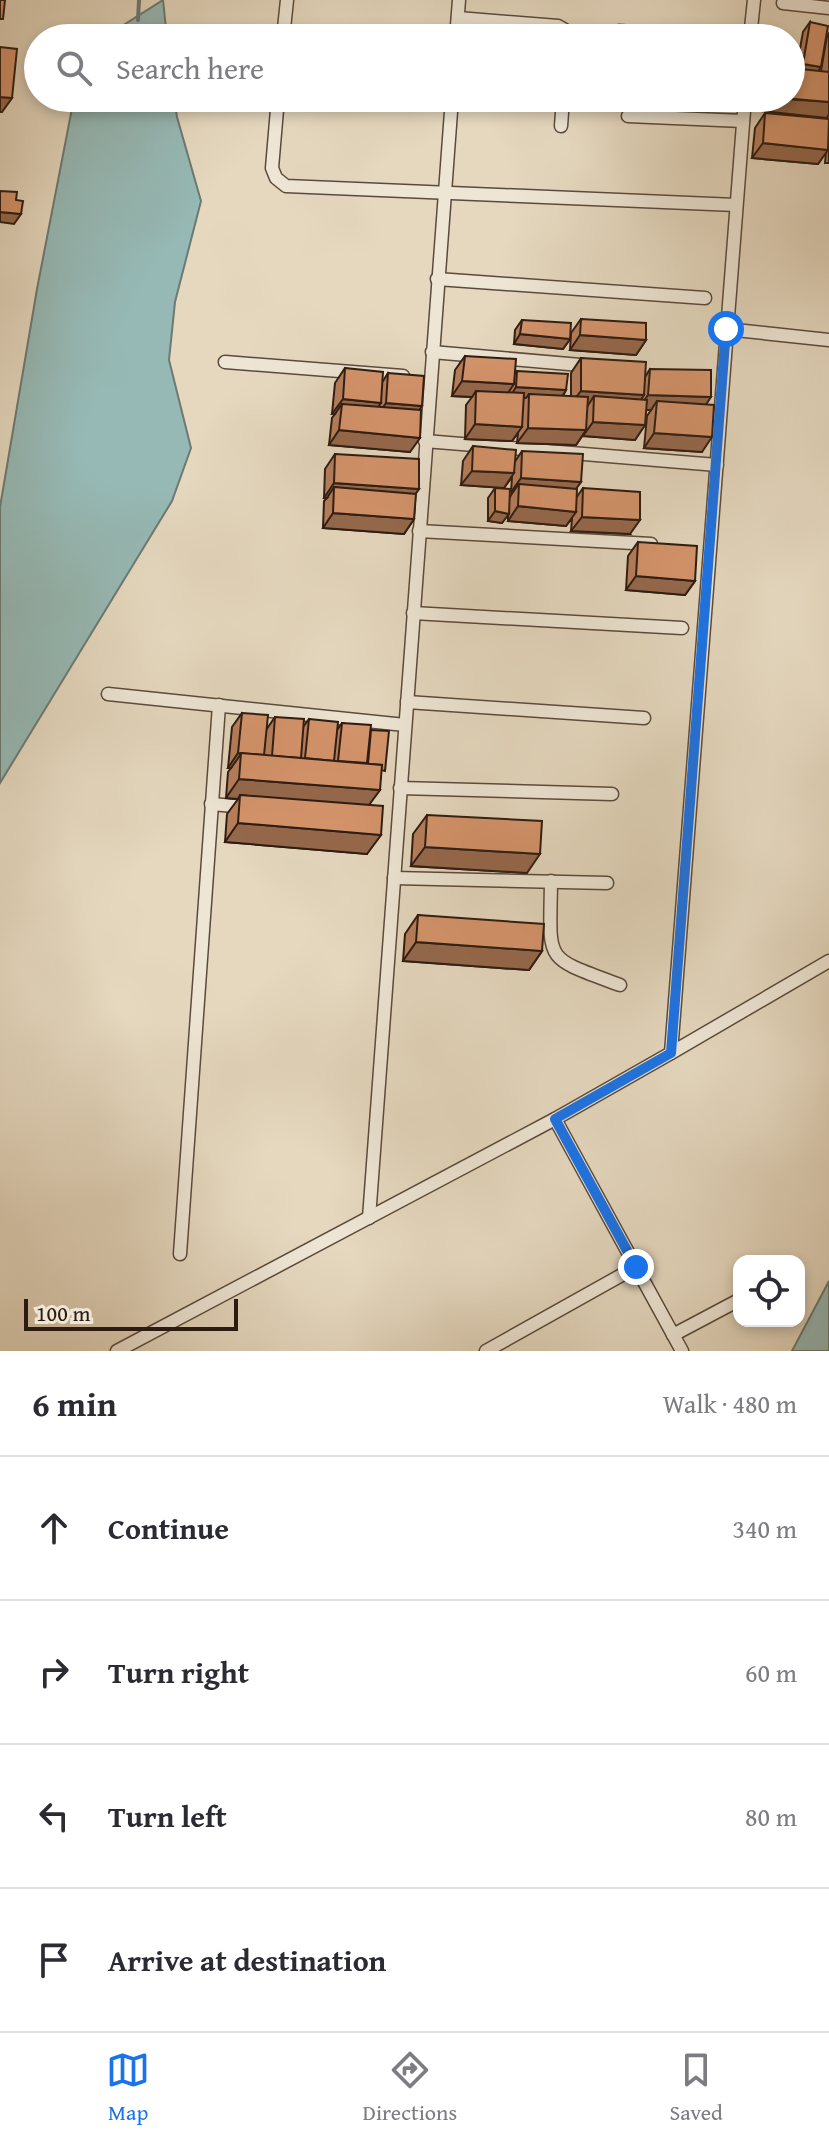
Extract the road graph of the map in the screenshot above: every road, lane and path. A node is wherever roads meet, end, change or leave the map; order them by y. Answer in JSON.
{"nodes":[{"id":1,"x":287,"y":0,"type":"edge"},
{"id":2,"x":459,"y":0,"type":"edge"},
{"id":3,"x":754,"y":0,"type":"edge"},
{"id":4,"x":783,"y":3,"type":"dead end"},
{"id":5,"x":829,"y":8,"type":"edge"},
{"id":6,"x":458,"y":18,"type":"junction"},
{"id":7,"x":284,"y":24,"type":"edge"},
{"id":8,"x":457,"y":24,"type":"edge"},
{"id":9,"x":533,"y":24,"type":"edge"},
{"id":10,"x":751,"y":24,"type":"edge"},
{"id":11,"x":277,"y":112,"type":"edge"},
{"id":12,"x":451,"y":112,"type":"edge"},
{"id":13,"x":562,"y":112,"type":"edge"},
{"id":14,"x":744,"y":112,"type":"edge"},
{"id":15,"x":628,"y":116,"type":"dead end"},
{"id":16,"x":743,"y":121,"type":"junction"},
{"id":17,"x":561,"y":126,"type":"dead end"},
{"id":18,"x":444,"y":193,"type":"junction"},
{"id":19,"x":736,"y":205,"type":"junction"},
{"id":20,"x":437,"y":279,"type":"junction"},
{"id":21,"x":705,"y":298,"type":"dead end"},
{"id":22,"x":726,"y":329,"type":"junction"},
{"id":23,"x":829,"y":340,"type":"edge"},
{"id":24,"x":432,"y":352,"type":"junction"},
{"id":25,"x":225,"y":362,"type":"dead end"},
{"id":26,"x":600,"y":367,"type":"edge"},
{"id":27,"x":707,"y":377,"type":"edge"},
{"id":28,"x":430,"y":378,"type":"junction"},
{"id":29,"x":723,"y":378,"type":"junction"},
{"id":30,"x":425,"y":441,"type":"junction"},
{"id":31,"x":717,"y":465,"type":"junction"},
{"id":32,"x":419,"y":531,"type":"junction"},
{"id":33,"x":664,"y":545,"type":"edge"},
{"id":34,"x":695,"y":547,"type":"edge"},
{"id":35,"x":710,"y":548,"type":"junction"},
{"id":36,"x":413,"y":613,"type":"junction"},
{"id":37,"x":682,"y":628,"type":"dead end"},
{"id":38,"x":108,"y":694,"type":"dead end"},
{"id":39,"x":407,"y":702,"type":"junction"},
{"id":40,"x":219,"y":705,"type":"junction"},
{"id":41,"x":644,"y":718,"type":"dead end"},
{"id":42,"x":405,"y":725,"type":"junction"},
{"id":43,"x":400,"y":788,"type":"junction"},
{"id":44,"x":612,"y":794,"type":"dead end"},
{"id":45,"x":211,"y":804,"type":"junction"},
{"id":46,"x":258,"y":807,"type":"edge"},
{"id":47,"x":382,"y":815,"type":"edge"},
{"id":48,"x":397,"y":816,"type":"junction"},
{"id":49,"x":394,"y":878,"type":"junction"},
{"id":50,"x":551,"y":881,"type":"junction"},
{"id":51,"x":607,"y":883,"type":"dead end"},
{"id":52,"x":829,"y":961,"type":"edge"},
{"id":53,"x":620,"y":985,"type":"dead end"},
{"id":54,"x":671,"y":1053,"type":"junction"},
{"id":55,"x":555,"y":1119,"type":"junction"},
{"id":56,"x":369,"y":1218,"type":"junction"},
{"id":57,"x":180,"y":1254,"type":"dead end"},
{"id":58,"x":636,"y":1267,"type":"junction"},
{"id":59,"x":733,"y":1303,"type":"edge"},
{"id":60,"x":673,"y":1335,"type":"junction"},
{"id":61,"x":117,"y":1351,"type":"edge"},
{"id":62,"x":486,"y":1351,"type":"edge"},
{"id":63,"x":682,"y":1351,"type":"edge"}],
"edges":[{"from":1,"to":7,"type":"street"},
{"from":2,"to":6,"type":"street"},
{"from":3,"to":10,"type":"street"},
{"from":4,"to":5,"type":"street"},
{"from":6,"to":8,"type":"street"},
{"from":6,"to":9,"type":"street"},
{"from":11,"to":18,"type":"street"},
{"from":12,"to":18,"type":"street"},
{"from":13,"to":17,"type":"street"},
{"from":14,"to":16,"type":"street"},
{"from":15,"to":16,"type":"street"},
{"from":16,"to":19,"type":"street"},
{"from":18,"to":19,"type":"street"},
{"from":18,"to":20,"type":"street"},
{"from":19,"to":22,"type":"street"},
{"from":20,"to":21,"type":"street"},
{"from":20,"to":24,"type":"street"},
{"from":22,"to":23,"type":"street"},
{"from":22,"to":29,"type":"street"},
{"from":24,"to":26,"type":"street"},
{"from":24,"to":28,"type":"street"},
{"from":25,"to":28,"type":"street"},
{"from":27,"to":29,"type":"street"},
{"from":28,"to":30,"type":"street"},
{"from":29,"to":31,"type":"street"},
{"from":30,"to":31,"type":"street"},
{"from":30,"to":32,"type":"street"},
{"from":31,"to":35,"type":"street"},
{"from":32,"to":33,"type":"street"},
{"from":32,"to":36,"type":"street"},
{"from":34,"to":35,"type":"street"},
{"from":35,"to":54,"type":"street"},
{"from":36,"to":37,"type":"street"},
{"from":36,"to":39,"type":"street"},
{"from":38,"to":40,"type":"street"},
{"from":39,"to":41,"type":"street"},
{"from":39,"to":42,"type":"street"},
{"from":40,"to":42,"type":"street"},
{"from":40,"to":45,"type":"street"},
{"from":42,"to":43,"type":"street"},
{"from":43,"to":44,"type":"street"},
{"from":43,"to":48,"type":"street"},
{"from":45,"to":46,"type":"street"},
{"from":45,"to":57,"type":"street"},
{"from":47,"to":48,"type":"street"},
{"from":48,"to":49,"type":"street"},
{"from":49,"to":50,"type":"street"},
{"from":49,"to":56,"type":"street"},
{"from":50,"to":51,"type":"street"},
{"from":50,"to":53,"type":"street"},
{"from":52,"to":54,"type":"street"},
{"from":54,"to":55,"type":"street"},
{"from":55,"to":56,"type":"street"},
{"from":55,"to":58,"type":"street"},
{"from":56,"to":61,"type":"street"},
{"from":58,"to":60,"type":"street"},
{"from":58,"to":62,"type":"street"},
{"from":59,"to":60,"type":"street"},
{"from":60,"to":63,"type":"street"}]}
